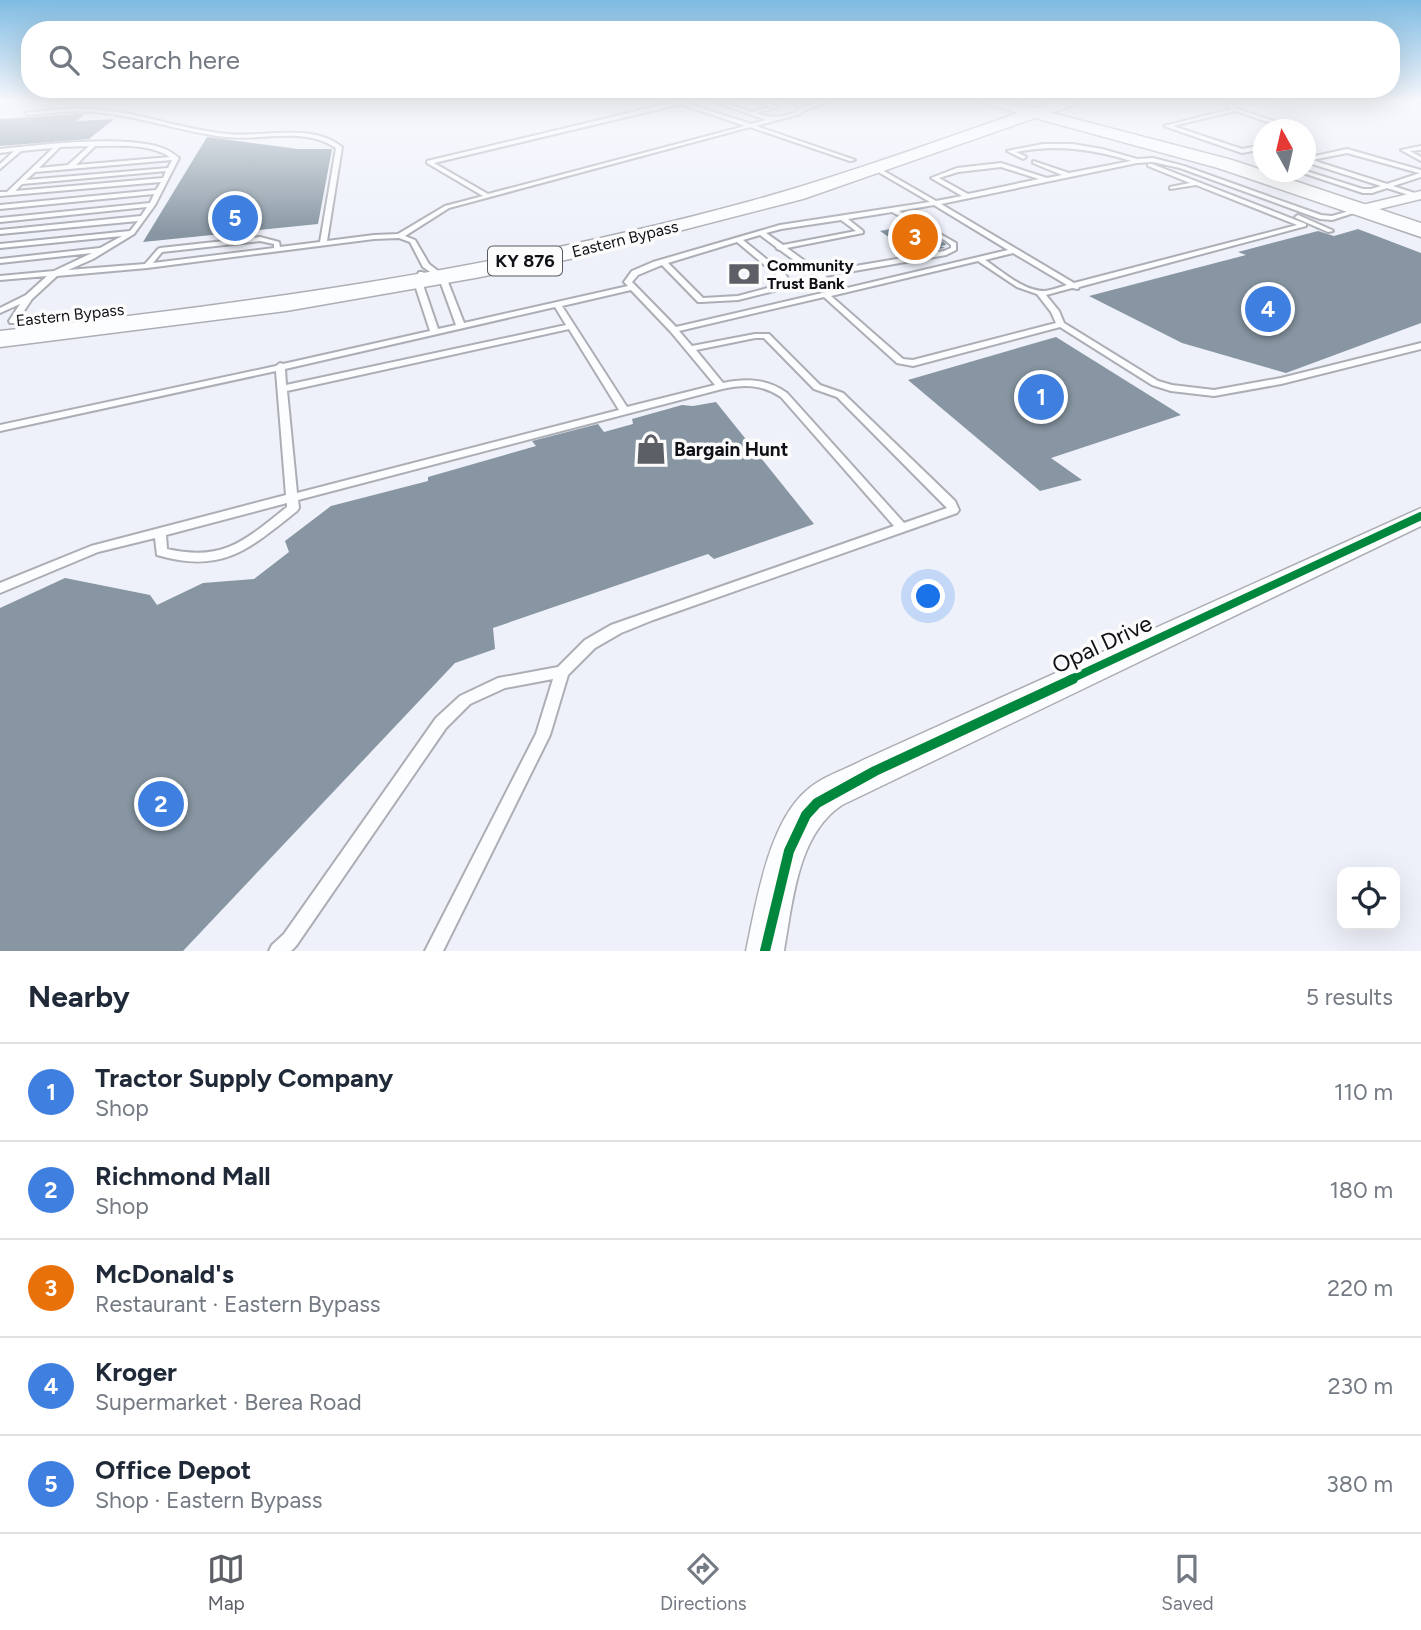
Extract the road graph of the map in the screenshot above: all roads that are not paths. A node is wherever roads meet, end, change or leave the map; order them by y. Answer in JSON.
{"nodes":[{"id":1,"x":69,"y":145,"type":"edge"},
{"id":2,"x":93,"y":145,"type":"edge"},
{"id":3,"x":118,"y":145,"type":"edge"},
{"id":4,"x":338,"y":145,"type":"edge"},
{"id":5,"x":499,"y":145,"type":"edge"},
{"id":6,"x":677,"y":145,"type":"edge"},
{"id":7,"x":804,"y":145,"type":"edge"},
{"id":8,"x":908,"y":145,"type":"edge"},
{"id":9,"x":945,"y":145,"type":"edge"},
{"id":10,"x":1049,"y":145,"type":"edge"},
{"id":11,"x":1072,"y":145,"type":"edge"},
{"id":12,"x":1165,"y":145,"type":"edge"},
{"id":13,"x":1170,"y":145,"type":"edge"},
{"id":14,"x":1225,"y":145,"type":"edge"},
{"id":15,"x":58,"y":146,"type":"junction"},
{"id":16,"x":129,"y":146,"type":"junction"},
{"id":17,"x":121,"y":148,"type":"dead end"},
{"id":18,"x":1421,"y":148,"type":"edge"},
{"id":19,"x":20,"y":149,"type":"junction"},
{"id":20,"x":1253,"y":149,"type":"edge"},
{"id":21,"x":0,"y":151,"type":"edge"},
{"id":22,"x":114,"y":156,"type":"dead end"},
{"id":23,"x":1023,"y":157,"type":"dead end"},
{"id":24,"x":176,"y":158,"type":"junction"},
{"id":25,"x":1316,"y":158,"type":"edge"},
{"id":26,"x":1421,"y":159,"type":"edge"},
{"id":27,"x":1137,"y":161,"type":"junction"},
{"id":28,"x":1035,"y":162,"type":"dead end"},
{"id":29,"x":1316,"y":163,"type":"edge"},
{"id":30,"x":108,"y":164,"type":"junction"},
{"id":31,"x":990,"y":165,"type":"junction"},
{"id":32,"x":1253,"y":166,"type":"edge"},
{"id":33,"x":0,"y":167,"type":"edge"},
{"id":34,"x":70,"y":167,"type":"junction"},
{"id":35,"x":973,"y":167,"type":"junction"},
{"id":36,"x":171,"y":169,"type":"junction"},
{"id":37,"x":998,"y":169,"type":"dead end"},
{"id":38,"x":33,"y":170,"type":"junction"},
{"id":39,"x":957,"y":170,"type":"junction"},
{"id":40,"x":875,"y":171,"type":"junction"},
{"id":41,"x":982,"y":171,"type":"dead end"},
{"id":42,"x":1421,"y":174,"type":"edge"},
{"id":43,"x":967,"y":175,"type":"dead end"},
{"id":44,"x":1069,"y":175,"type":"junction"},
{"id":45,"x":1013,"y":176,"type":"dead end"},
{"id":46,"x":1316,"y":176,"type":"edge"},
{"id":47,"x":1212,"y":178,"type":"junction"},
{"id":48,"x":999,"y":179,"type":"dead end"},
{"id":49,"x":165,"y":180,"type":"junction"},
{"id":50,"x":1047,"y":180,"type":"junction"},
{"id":51,"x":20,"y":182,"type":"junction"},
{"id":52,"x":982,"y":182,"type":"dead end"},
{"id":53,"x":1197,"y":182,"type":"junction"},
{"id":54,"x":1304,"y":182,"type":"edge"},
{"id":55,"x":1029,"y":184,"type":"junction"},
{"id":56,"x":968,"y":185,"type":"dead end"},
{"id":57,"x":1015,"y":187,"type":"junction"},
{"id":58,"x":1389,"y":187,"type":"junction"},
{"id":59,"x":1172,"y":188,"type":"dead end"},
{"id":60,"x":999,"y":190,"type":"junction"},
{"id":61,"x":159,"y":192,"type":"junction"},
{"id":62,"x":983,"y":193,"type":"junction"},
{"id":63,"x":4,"y":194,"type":"edge"},
{"id":64,"x":486,"y":195,"type":"junction"},
{"id":65,"x":967,"y":197,"type":"junction"},
{"id":66,"x":1420,"y":199,"type":"edge"},
{"id":67,"x":933,"y":203,"type":"junction"},
{"id":68,"x":152,"y":205,"type":"junction"},
{"id":69,"x":0,"y":207,"type":"edge"},
{"id":70,"x":1363,"y":209,"type":"junction"},
{"id":71,"x":892,"y":210,"type":"junction"},
{"id":72,"x":1275,"y":213,"type":"junction"},
{"id":73,"x":841,"y":217,"type":"junction"},
{"id":74,"x":144,"y":218,"type":"junction"},
{"id":75,"x":1389,"y":218,"type":"junction"},
{"id":76,"x":0,"y":220,"type":"edge"},
{"id":77,"x":1421,"y":230,"type":"edge"},
{"id":78,"x":1330,"y":231,"type":"dead end"},
{"id":79,"x":0,"y":232,"type":"edge"},
{"id":80,"x":760,"y":232,"type":"junction"},
{"id":81,"x":132,"y":233,"type":"junction"},
{"id":82,"x":400,"y":236,"type":"junction"},
{"id":83,"x":737,"y":239,"type":"junction"},
{"id":84,"x":323,"y":244,"type":"junction"},
{"id":85,"x":0,"y":246,"type":"edge"},
{"id":86,"x":779,"y":248,"type":"junction"},
{"id":87,"x":104,"y":249,"type":"junction"},
{"id":88,"x":277,"y":250,"type":"junction"},
{"id":89,"x":1014,"y":251,"type":"junction"},
{"id":90,"x":979,"y":258,"type":"junction"},
{"id":91,"x":0,"y":261,"type":"edge"},
{"id":92,"x":663,"y":262,"type":"junction"},
{"id":93,"x":146,"y":266,"type":"junction"},
{"id":94,"x":54,"y":274,"type":"junction"},
{"id":95,"x":428,"y":275,"type":"junction"},
{"id":96,"x":817,"y":275,"type":"junction"},
{"id":97,"x":0,"y":278,"type":"edge"},
{"id":98,"x":634,"y":287,"type":"junction"},
{"id":99,"x":1075,"y":287,"type":"junction"},
{"id":100,"x":841,"y":291,"type":"junction"},
{"id":101,"x":1040,"y":293,"type":"junction"},
{"id":102,"x":826,"y":295,"type":"junction"},
{"id":103,"x":29,"y":297,"type":"junction"},
{"id":104,"x":558,"y":305,"type":"junction"},
{"id":105,"x":1061,"y":324,"type":"junction"},
{"id":106,"x":3,"y":325,"type":"edge"},
{"id":107,"x":461,"y":326,"type":"junction"},
{"id":108,"x":571,"y":326,"type":"junction"},
{"id":109,"x":674,"y":330,"type":"junction"},
{"id":110,"x":434,"y":331,"type":"junction"},
{"id":111,"x":1421,"y":346,"type":"edge"},
{"id":112,"x":690,"y":349,"type":"junction"},
{"id":113,"x":280,"y":366,"type":"junction"},
{"id":114,"x":721,"y":386,"type":"junction"},
{"id":115,"x":282,"y":390,"type":"junction"},
{"id":116,"x":624,"y":410,"type":"junction"},
{"id":117,"x":0,"y":428,"type":"edge"},
{"id":118,"x":292,"y":498,"type":"junction"},
{"id":119,"x":1421,"y":516,"type":"edge"},
{"id":120,"x":902,"y":528,"type":"junction"},
{"id":121,"x":160,"y":531,"type":"junction"},
{"id":122,"x":0,"y":588,"type":"edge"},
{"id":123,"x":562,"y":672,"type":"junction"},
{"id":124,"x":284,"y":945,"type":"edge"},
{"id":125,"x":434,"y":951,"type":"edge"},
{"id":126,"x":765,"y":951,"type":"edge"}],
"edges":[{"from":1,"to":15,"type":"lane"},
{"from":2,"to":34,"type":"lane"},
{"from":3,"to":16,"type":"lane"},
{"from":4,"to":84,"type":"lane"},
{"from":5,"to":64,"type":"lane"},
{"from":6,"to":64,"type":"lane"},
{"from":7,"to":40,"type":"lane"},
{"from":8,"to":40,"type":"main road","name":"Eastern Bypass","number":"KY 876"},
{"from":9,"to":40,"type":"main road","name":"Eastern Bypass","number":"KY 876"},
{"from":10,"to":23,"type":"lane"},
{"from":11,"to":27,"type":"lane"},
{"from":12,"to":70,"type":"main road"},
{"from":13,"to":32,"type":"main road"},
{"from":14,"to":20,"type":"lane"},
{"from":15,"to":19,"type":"lane"},
{"from":15,"to":38,"type":"lane"},
{"from":16,"to":17,"type":"lane"},
{"from":16,"to":24,"type":"lane"},
{"from":18,"to":26,"type":"lane"},
{"from":19,"to":21,"type":"lane"},
{"from":19,"to":33,"type":"lane"},
{"from":22,"to":30,"type":"lane"},
{"from":24,"to":30,"type":"lane"},
{"from":24,"to":36,"type":"lane"},
{"from":25,"to":42,"type":"lane"},
{"from":27,"to":44,"type":"lane"},
{"from":27,"to":47,"type":"lane"},
{"from":27,"to":53,"type":"lane"},
{"from":28,"to":44,"type":"lane"},
{"from":29,"to":58,"type":"lane"},
{"from":30,"to":34,"type":"lane"},
{"from":31,"to":35,"type":"lane"},
{"from":31,"to":37,"type":"lane"},
{"from":31,"to":50,"type":"lane"},
{"from":34,"to":38,"type":"lane"},
{"from":35,"to":39,"type":"lane"},
{"from":35,"to":41,"type":"lane"},
{"from":36,"to":49,"type":"lane"},
{"from":36,"to":51,"type":"lane"},
{"from":38,"to":51,"type":"lane"},
{"from":39,"to":43,"type":"lane"},
{"from":39,"to":65,"type":"lane"},
{"from":40,"to":67,"type":"lane"},
{"from":40,"to":95,"type":"main road","name":"Eastern Bypass","number":"KY 876"},
{"from":42,"to":58,"type":"lane"},
{"from":44,"to":50,"type":"lane"},
{"from":45,"to":55,"type":"lane"},
{"from":46,"to":58,"type":"lane"},
{"from":47,"to":53,"type":"lane"},
{"from":47,"to":70,"type":"lane"},
{"from":48,"to":57,"type":"lane"},
{"from":49,"to":61,"type":"lane"},
{"from":49,"to":63,"type":"lane"},
{"from":50,"to":55,"type":"lane"},
{"from":51,"to":63,"type":"lane"},
{"from":52,"to":60,"type":"lane"},
{"from":53,"to":59,"type":"lane"},
{"from":53,"to":72,"type":"lane"},
{"from":54,"to":70,"type":"main road"},
{"from":55,"to":57,"type":"lane"},
{"from":56,"to":62,"type":"lane"},
{"from":57,"to":60,"type":"lane"},
{"from":58,"to":66,"type":"lane"},
{"from":60,"to":62,"type":"lane"},
{"from":61,"to":68,"type":"lane"},
{"from":61,"to":69,"type":"lane"},
{"from":62,"to":65,"type":"lane"},
{"from":64,"to":82,"type":"lane"},
{"from":65,"to":67,"type":"lane"},
{"from":66,"to":70,"type":"street"},
{"from":66,"to":75,"type":"street"},
{"from":67,"to":71,"type":"lane"},
{"from":67,"to":89,"type":"lane"},
{"from":68,"to":74,"type":"lane"},
{"from":68,"to":76,"type":"lane"},
{"from":70,"to":75,"type":"main road"},
{"from":71,"to":73,"type":"lane"},
{"from":71,"to":96,"type":"lane"},
{"from":72,"to":78,"type":"lane"},
{"from":72,"to":99,"type":"lane"},
{"from":73,"to":80,"type":"lane"},
{"from":73,"to":86,"type":"lane"},
{"from":74,"to":79,"type":"lane"},
{"from":74,"to":81,"type":"lane"},
{"from":75,"to":77,"type":"main road"},
{"from":80,"to":83,"type":"lane"},
{"from":80,"to":86,"type":"lane"},
{"from":81,"to":85,"type":"lane"},
{"from":81,"to":87,"type":"lane"},
{"from":82,"to":84,"type":"lane"},
{"from":82,"to":95,"type":"lane"},
{"from":83,"to":92,"type":"lane"},
{"from":83,"to":92,"type":"lane"},
{"from":84,"to":88,"type":"lane"},
{"from":86,"to":96,"type":"lane"},
{"from":87,"to":91,"type":"lane"},
{"from":87,"to":94,"type":"lane"},
{"from":88,"to":93,"type":"lane"},
{"from":88,"to":93,"type":"lane"},
{"from":89,"to":90,"type":"lane"},
{"from":89,"to":99,"type":"lane"},
{"from":90,"to":100,"type":"lane"},
{"from":90,"to":101,"type":"lane"},
{"from":92,"to":98,"type":"lane"},
{"from":93,"to":94,"type":"lane"},
{"from":94,"to":97,"type":"lane"},
{"from":94,"to":103,"type":"lane"},
{"from":95,"to":106,"type":"main road","name":"Eastern Bypass","number":"KY 876"},
{"from":95,"to":107,"type":"lane"},
{"from":95,"to":110,"type":"lane"},
{"from":96,"to":100,"type":"lane"},
{"from":98,"to":104,"type":"lane"},
{"from":98,"to":109,"type":"lane"},
{"from":99,"to":101,"type":"lane"},
{"from":100,"to":102,"type":"lane"},
{"from":101,"to":105,"type":"lane"},
{"from":102,"to":105,"type":"lane"},
{"from":102,"to":109,"type":"lane"},
{"from":103,"to":106,"type":"lane"},
{"from":103,"to":106,"type":"lane"},
{"from":104,"to":107,"type":"lane"},
{"from":104,"to":108,"type":"lane"},
{"from":105,"to":111,"type":"lane"},
{"from":107,"to":110,"type":"lane"},
{"from":108,"to":115,"type":"lane"},
{"from":108,"to":116,"type":"lane"},
{"from":109,"to":112,"type":"lane"},
{"from":110,"to":113,"type":"lane"},
{"from":112,"to":114,"type":"lane"},
{"from":112,"to":120,"type":"lane"},
{"from":113,"to":115,"type":"lane"},
{"from":113,"to":117,"type":"lane"},
{"from":114,"to":116,"type":"lane"},
{"from":114,"to":120,"type":"lane"},
{"from":115,"to":118,"type":"lane"},
{"from":116,"to":118,"type":"lane"},
{"from":118,"to":121,"type":"lane"},
{"from":118,"to":121,"type":"lane"},
{"from":119,"to":126,"type":"street","name":"Opal Drive"},
{"from":120,"to":123,"type":"lane"},
{"from":121,"to":122,"type":"lane"},
{"from":123,"to":124,"type":"lane"},
{"from":123,"to":125,"type":"lane"}]}
